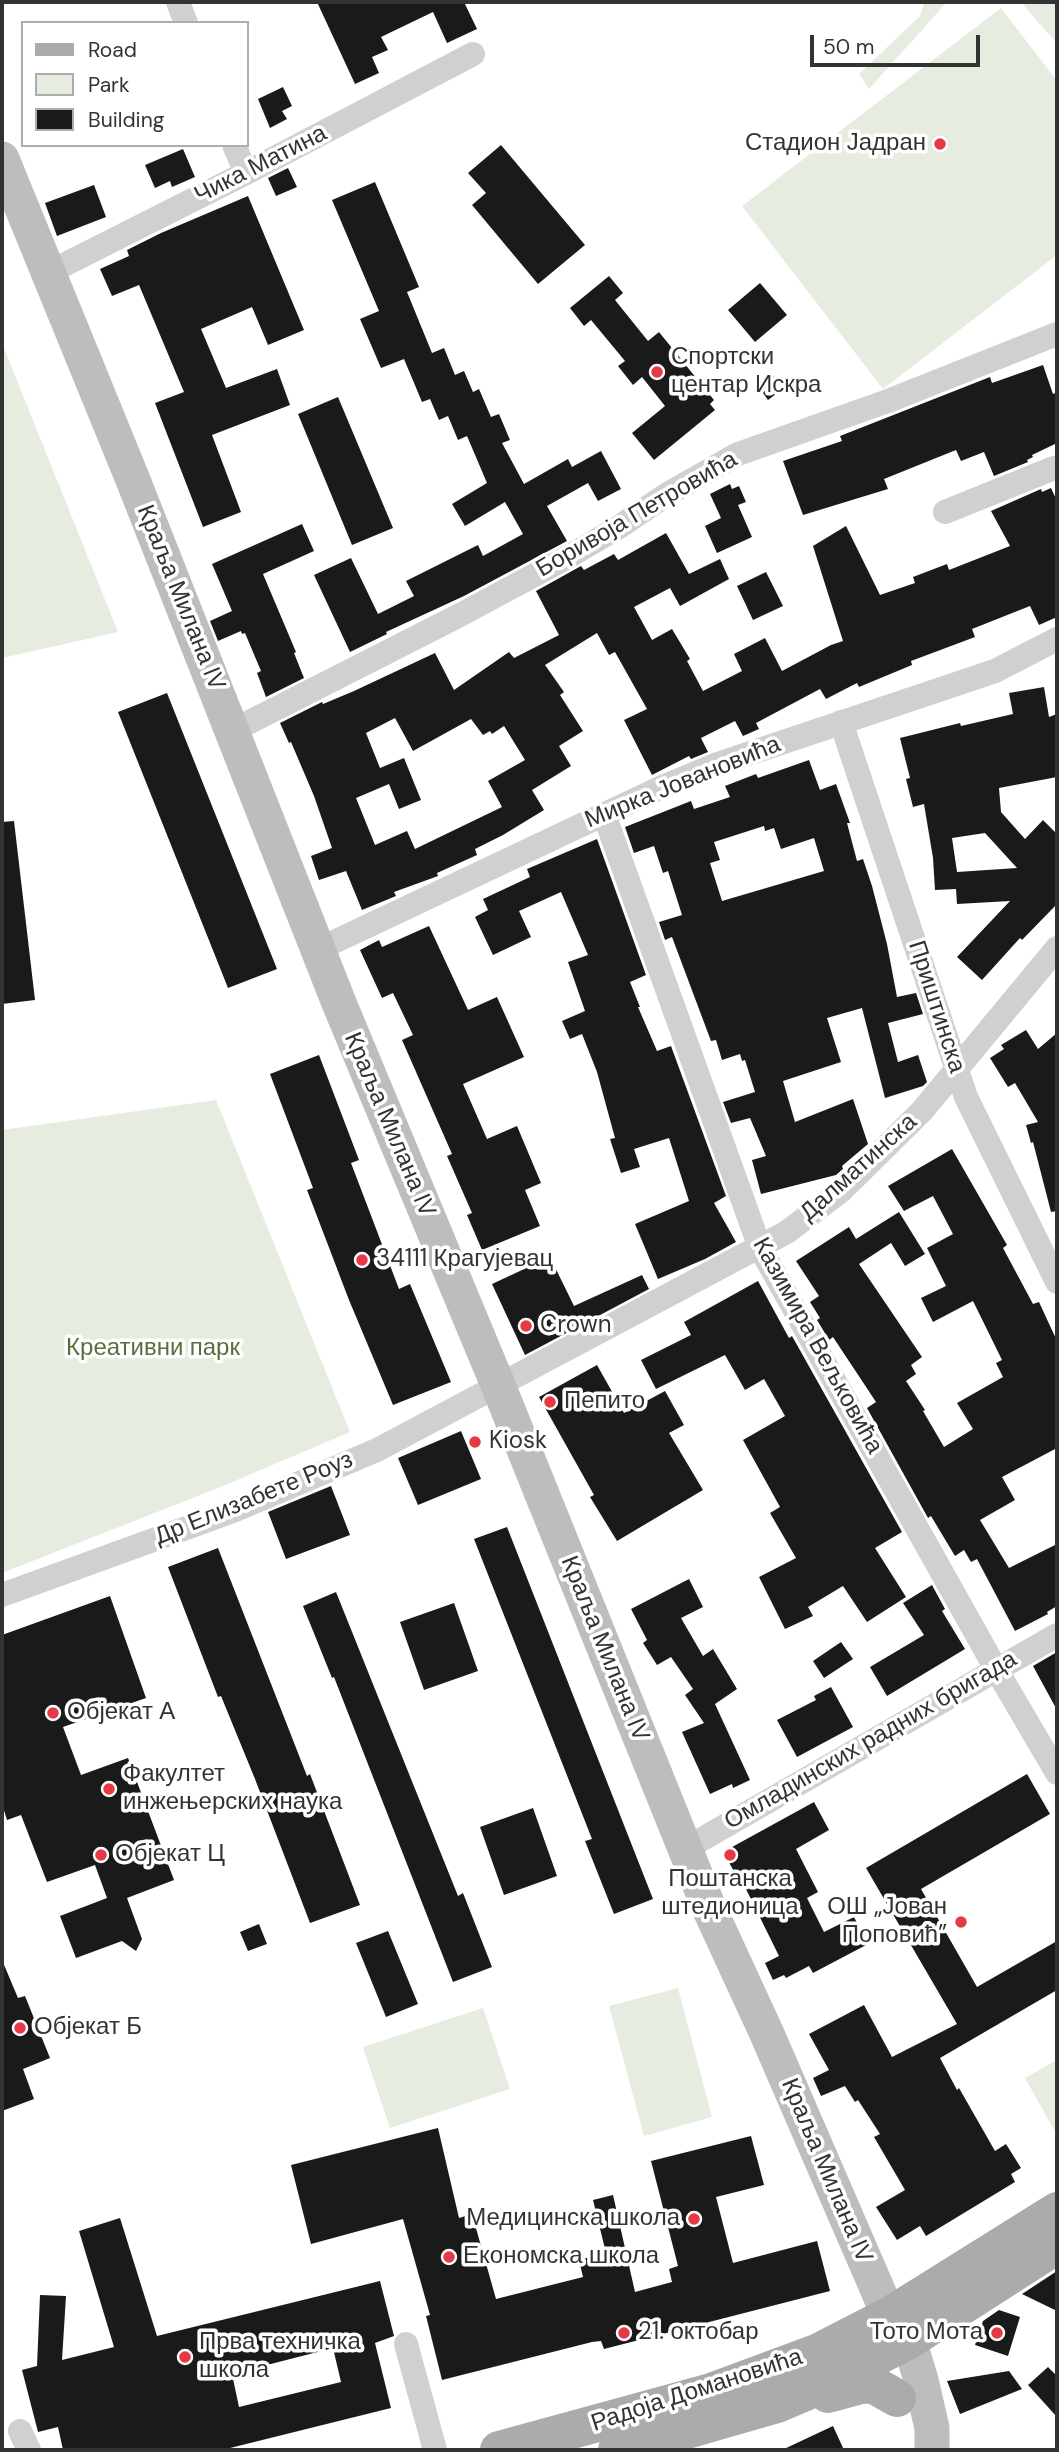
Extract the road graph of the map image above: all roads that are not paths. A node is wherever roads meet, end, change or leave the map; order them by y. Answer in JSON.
{"nodes":[{"id":1,"x":178,"y":2,"type":"edge"},
{"id":2,"x":185,"y":21,"type":"edge"},
{"id":3,"x":473,"y":54,"type":"dead end"},
{"id":4,"x":235,"y":147,"type":"edge"},
{"id":5,"x":2,"y":159,"type":"edge"},
{"id":6,"x":246,"y":173,"type":"junction"},
{"id":7,"x":48,"y":273,"type":"junction"},
{"id":8,"x":1057,"y":334,"type":"edge"},
{"id":9,"x":1056,"y":470,"type":"edge"},
{"id":10,"x":945,"y":512,"type":"dead end"},
{"id":11,"x":1057,"y":639,"type":"edge"},
{"id":12,"x":841,"y":722,"type":"junction"},
{"id":13,"x":232,"y":731,"type":"junction"},
{"id":14,"x":604,"y":814,"type":"junction"},
{"id":15,"x":1057,"y":948,"type":"edge"},
{"id":16,"x":317,"y":950,"type":"junction"},
{"id":17,"x":957,"y":1069,"type":"junction"},
{"id":18,"x":760,"y":1248,"type":"junction"},
{"id":19,"x":1057,"y":1282,"type":"edge"},
{"id":20,"x":498,"y":1385,"type":"junction"},
{"id":21,"x":2,"y":1595,"type":"edge"},
{"id":22,"x":1057,"y":1635,"type":"edge"},
{"id":23,"x":996,"y":1669,"type":"junction"},
{"id":24,"x":1057,"y":1773,"type":"edge"},
{"id":25,"x":685,"y":1849,"type":"junction"},
{"id":26,"x":1057,"y":2211,"type":"edge"},
{"id":27,"x":1057,"y":2245,"type":"edge"},
{"id":28,"x":894,"y":2336,"type":"junction"},
{"id":29,"x":405,"y":2344,"type":"dead end"},
{"id":30,"x":898,"y":2398,"type":"junction"},
{"id":31,"x":785,"y":2401,"type":"junction"},
{"id":32,"x":435,"y":2450,"type":"edge"},
{"id":33,"x":499,"y":2450,"type":"edge"},
{"id":34,"x":617,"y":2450,"type":"edge"},
{"id":35,"x":922,"y":2450,"type":"edge"},
{"id":36,"x":932,"y":2450,"type":"edge"}],
"edges":[{"from":1,"to":2,"type":"street"},
{"from":3,"to":6,"type":"street","name":"Чика Матина"},
{"from":4,"to":6,"type":"street"},
{"from":5,"to":7,"type":"main road","name":"Краља Милана IV"},
{"from":6,"to":7,"type":"street","name":"Чика Матина"},
{"from":7,"to":13,"type":"main road","name":"Краља Милана IV"},
{"from":8,"to":13,"type":"street","name":"Боривоја Петровића"},
{"from":9,"to":10,"type":"street"},
{"from":11,"to":12,"type":"street","name":"Мирка Јовановића"},
{"from":12,"to":14,"type":"street","name":"Мирка Јовановића"},
{"from":12,"to":17,"type":"street","name":"Приштинска"},
{"from":13,"to":16,"type":"main road","name":"Краља Милана IV"},
{"from":14,"to":16,"type":"street","name":"Мирка Јовановића"},
{"from":14,"to":18,"type":"street","name":"Казимира Вељковића"},
{"from":15,"to":17,"type":"street","name":"Далматинска"},
{"from":16,"to":20,"type":"main road","name":"Краља Милана IV"},
{"from":17,"to":18,"type":"street","name":"Далматинска"},
{"from":17,"to":19,"type":"street","name":"Приштинска"},
{"from":18,"to":20,"type":"street","name":"Далматинска"},
{"from":18,"to":23,"type":"street","name":"Казимира Вељковића"},
{"from":20,"to":21,"type":"street","name":"Др Елизабете Роуз"},
{"from":20,"to":25,"type":"main road","name":"Краља Милана IV"},
{"from":22,"to":23,"type":"street","name":"Омладинских радних бригада"},
{"from":23,"to":24,"type":"street","name":"Казимира Вељковића"},
{"from":23,"to":25,"type":"street","name":"Омладинских радних бригада"},
{"from":25,"to":28,"type":"main road","name":"Краља Милана IV"},
{"from":26,"to":28,"type":"main road"},
{"from":27,"to":28,"type":"main road"},
{"from":28,"to":30,"type":"main road"},
{"from":28,"to":31,"type":"main road","name":"Радоја Домановића"},
{"from":28,"to":33,"type":"main road","name":"Радоја Домановића"},
{"from":28,"to":36,"type":"main road"},
{"from":29,"to":32,"type":"street"},
{"from":30,"to":31,"type":"main road"},
{"from":30,"to":35,"type":"main road"},
{"from":31,"to":34,"type":"main road","name":"Радоја Домановића"}]}
